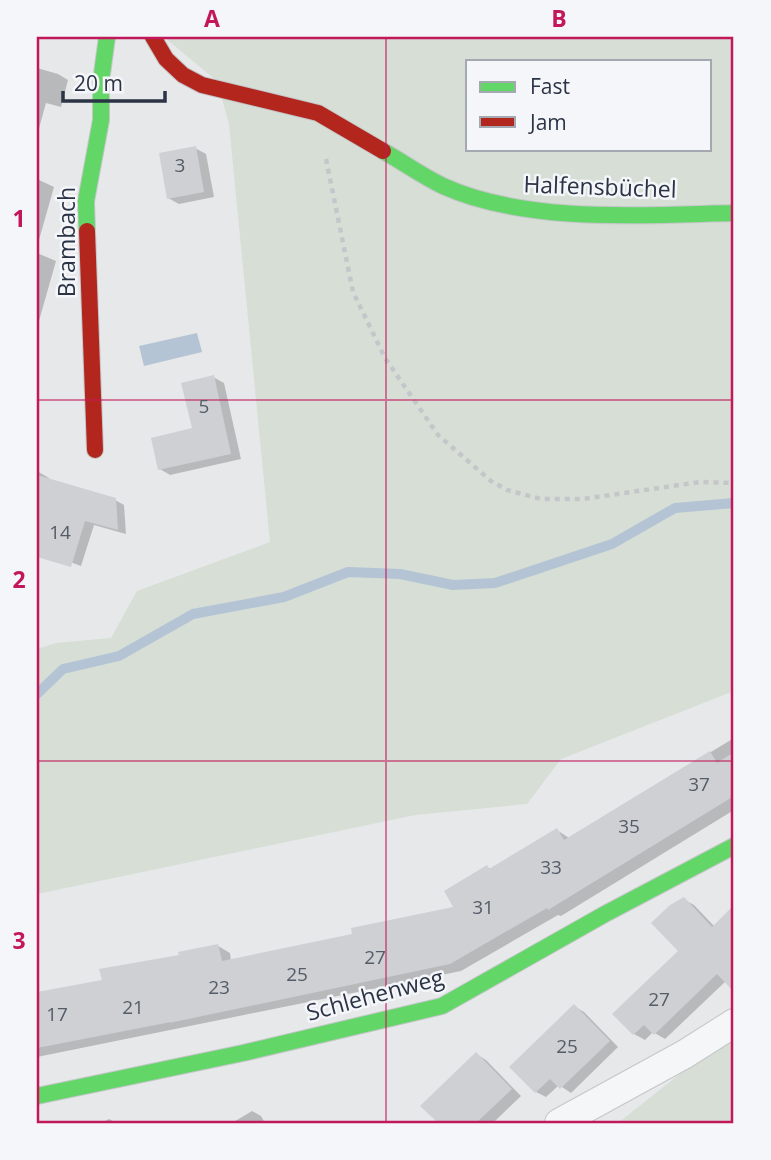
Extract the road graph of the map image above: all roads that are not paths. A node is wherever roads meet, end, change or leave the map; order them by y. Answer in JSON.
{"nodes":[{"id":1,"x":107,"y":37,"type":"edge"},
{"id":2,"x":153,"y":37,"type":"edge"},
{"id":3,"x":734,"y":213,"type":"edge"},
{"id":4,"x":94,"y":450,"type":"dead end"},
{"id":5,"x":734,"y":846,"type":"edge"},
{"id":6,"x":734,"y":1023,"type":"edge"},
{"id":7,"x":37,"y":1097,"type":"edge"},
{"id":8,"x":559,"y":1123,"type":"edge"}],
"edges":[{"from":1,"to":4,"type":"street","name":"Brambach"},
{"from":2,"to":3,"type":"street","name":"Halfensbüchel"},
{"from":5,"to":7,"type":"street","name":"Schlehenweg"},
{"from":6,"to":8,"type":"street"}]}
